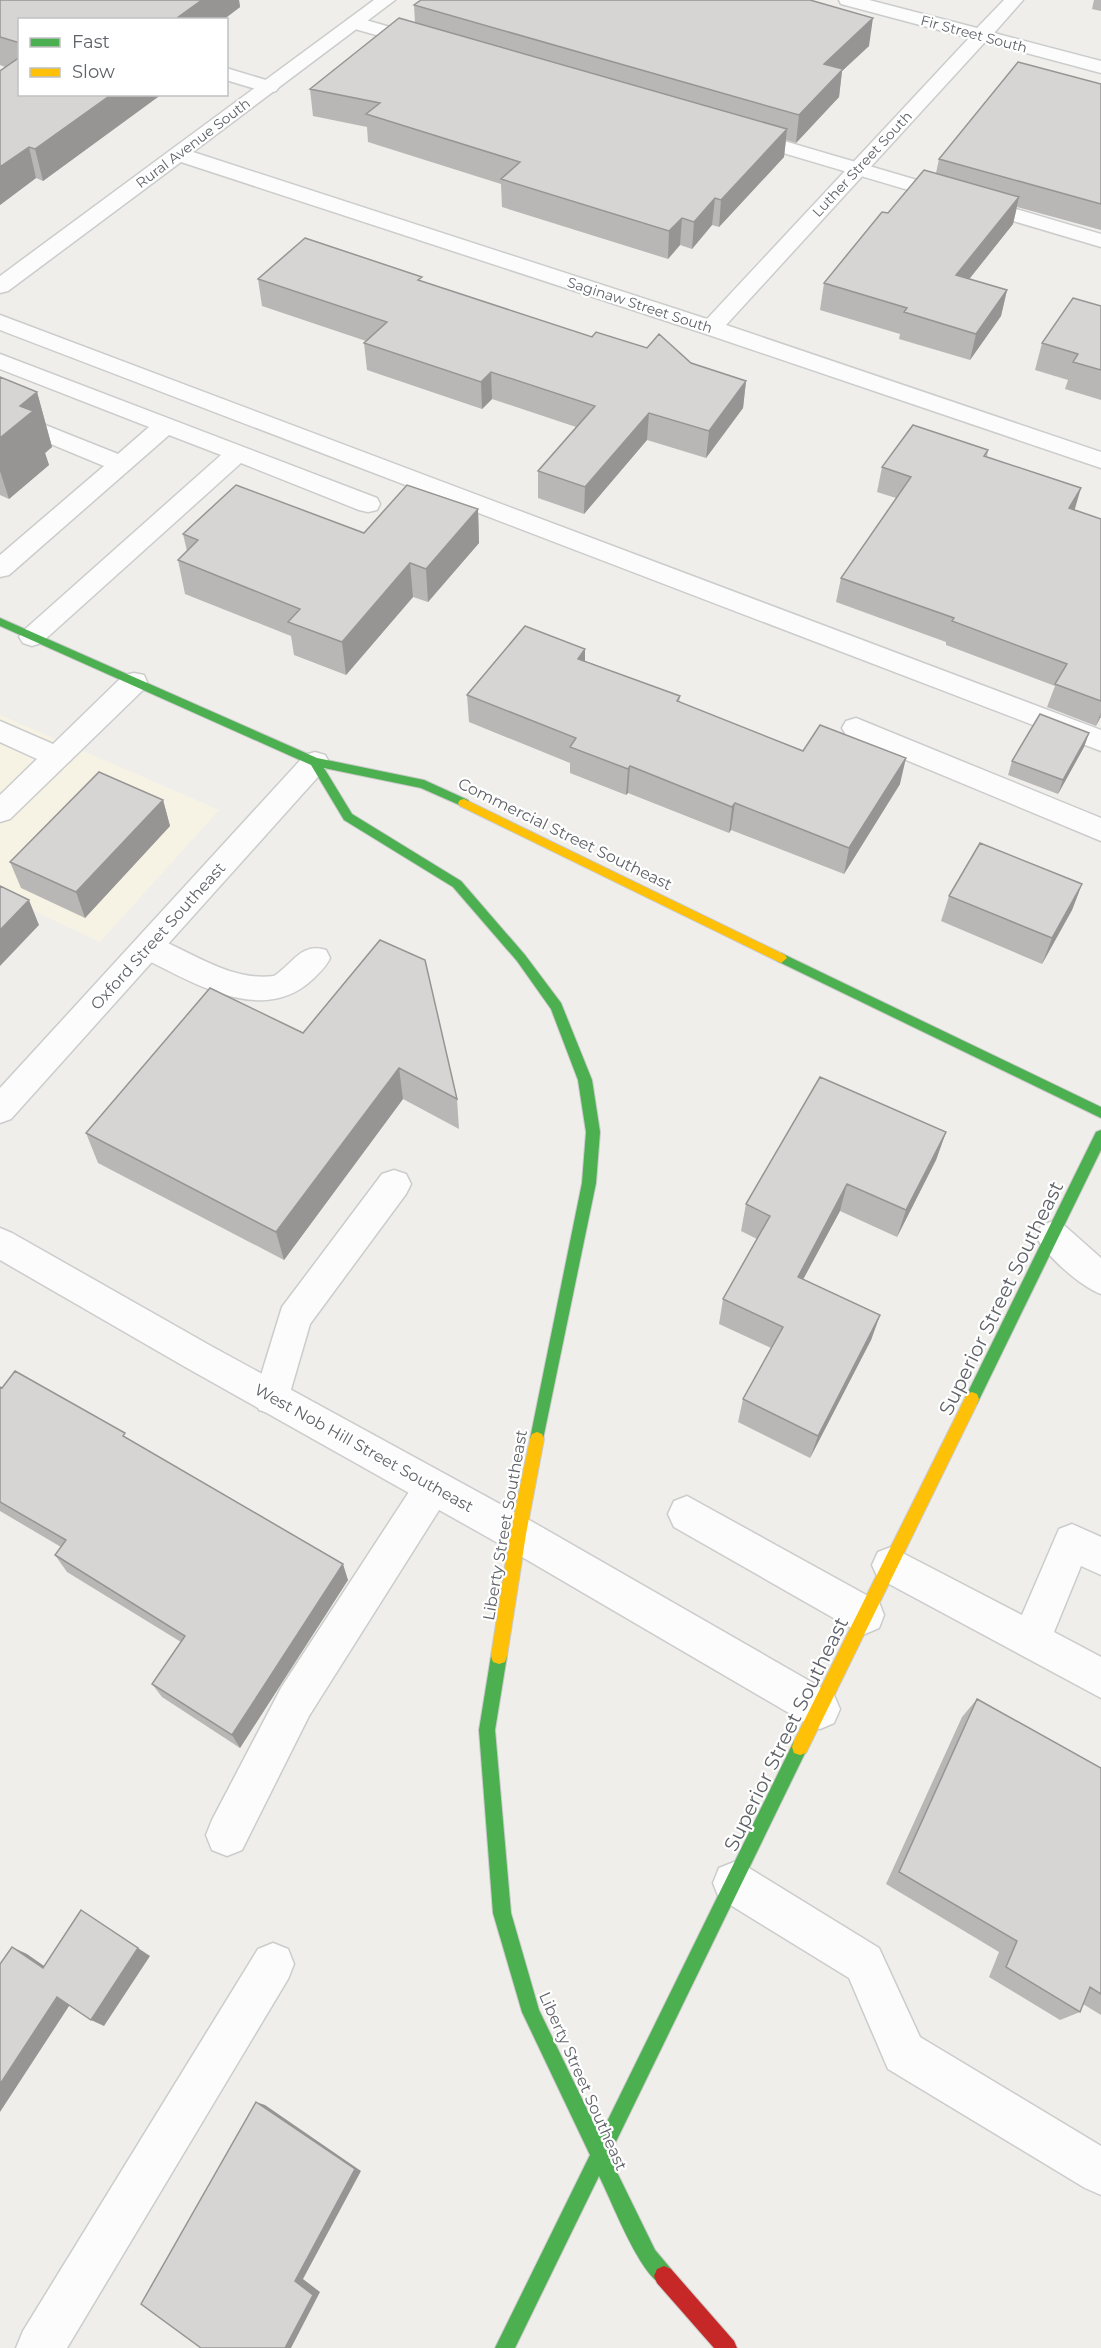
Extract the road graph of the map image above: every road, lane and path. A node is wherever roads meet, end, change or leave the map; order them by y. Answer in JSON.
{"nodes":[{"id":1,"x":386,"y":0,"type":"edge"},
{"id":2,"x":848,"y":0,"type":"edge"},
{"id":3,"x":1014,"y":0,"type":"edge"},
{"id":4,"x":355,"y":23,"type":"junction"},
{"id":5,"x":981,"y":35,"type":"junction"},
{"id":6,"x":446,"y":50,"type":"edge"},
{"id":7,"x":1101,"y":67,"type":"edge"},
{"id":8,"x":228,"y":75,"type":"edge"},
{"id":9,"x":269,"y":87,"type":"junction"},
{"id":10,"x":721,"y":129,"type":"edge"},
{"id":11,"x":178,"y":154,"type":"junction"},
{"id":12,"x":858,"y":169,"type":"junction"},
{"id":13,"x":1101,"y":241,"type":"edge"},
{"id":14,"x":0,"y":286,"type":"edge"},
{"id":15,"x":0,"y":322,"type":"edge"},
{"id":16,"x":711,"y":328,"type":"junction"},
{"id":17,"x":0,"y":361,"type":"edge"},
{"id":18,"x":0,"y":414,"type":"edge"},
{"id":19,"x":166,"y":425,"type":"junction"},
{"id":20,"x":238,"y":453,"type":"junction"},
{"id":21,"x":1101,"y":460,"type":"edge"},
{"id":22,"x":122,"y":464,"type":"junction"},
{"id":23,"x":368,"y":504,"type":"dead end"},
{"id":24,"x":0,"y":570,"type":"edge"},
{"id":25,"x":0,"y":622,"type":"edge"},
{"id":26,"x":32,"y":637,"type":"junction"},
{"id":27,"x":134,"y":682,"type":"junction"},
{"id":28,"x":855,"y":728,"type":"dead end"},
{"id":29,"x":0,"y":731,"type":"edge"},
{"id":30,"x":1101,"y":741,"type":"edge"},
{"id":31,"x":57,"y":757,"type":"junction"},
{"id":32,"x":315,"y":762,"type":"junction"},
{"id":33,"x":0,"y":812,"type":"edge"},
{"id":34,"x":1101,"y":830,"type":"edge"},
{"id":35,"x":148,"y":947,"type":"junction"},
{"id":36,"x":315,"y":958,"type":"dead end"},
{"id":37,"x":0,"y":1110,"type":"edge"},
{"id":38,"x":1101,"y":1113,"type":"edge"},
{"id":39,"x":1101,"y":1136,"type":"edge"},
{"id":40,"x":394,"y":1184,"type":"dead end"},
{"id":41,"x":1053,"y":1236,"type":"junction"},
{"id":42,"x":0,"y":1243,"type":"edge"},
{"id":43,"x":1101,"y":1279,"type":"edge"},
{"id":44,"x":272,"y":1398,"type":"junction"},
{"id":45,"x":433,"y":1486,"type":"junction"},
{"id":46,"x":687,"y":1514,"type":"dead end"},
{"id":47,"x":518,"y":1534,"type":"junction"},
{"id":48,"x":1101,"y":1557,"type":"edge"},
{"id":49,"x":891,"y":1565,"type":"junction"},
{"id":50,"x":865,"y":1615,"type":"junction"},
{"id":51,"x":1031,"y":1640,"type":"junction"},
{"id":52,"x":1101,"y":1678,"type":"edge"},
{"id":53,"x":820,"y":1709,"type":"junction"},
{"id":54,"x":226,"y":1834,"type":"dead end"},
{"id":55,"x":734,"y":1883,"type":"junction"},
{"id":56,"x":273,"y":1964,"type":"dead end"},
{"id":57,"x":599,"y":2158,"type":"junction"},
{"id":58,"x":1101,"y":2172,"type":"edge"},
{"id":59,"x":40,"y":2348,"type":"edge"},
{"id":60,"x":505,"y":2348,"type":"edge"},
{"id":61,"x":727,"y":2348,"type":"edge"}],
"edges":[{"from":1,"to":4,"type":"street","name":"Rural Avenue South"},
{"from":2,"to":5,"type":"street","name":"Fir Street South"},
{"from":3,"to":5,"type":"street","name":"Luther Street South"},
{"from":4,"to":6,"type":"street"},
{"from":4,"to":9,"type":"street","name":"Rural Avenue South"},
{"from":5,"to":7,"type":"street","name":"Fir Street South"},
{"from":5,"to":12,"type":"street","name":"Luther Street South"},
{"from":8,"to":9,"type":"street"},
{"from":9,"to":11,"type":"street","name":"Rural Avenue South"},
{"from":10,"to":12,"type":"street"},
{"from":11,"to":14,"type":"street","name":"Rural Avenue South"},
{"from":11,"to":16,"type":"street","name":"Saginaw Street South"},
{"from":12,"to":13,"type":"street"},
{"from":12,"to":16,"type":"street","name":"Luther Street South"},
{"from":15,"to":30,"type":"street"},
{"from":16,"to":21,"type":"street","name":"Saginaw Street South"},
{"from":17,"to":19,"type":"street"},
{"from":18,"to":22,"type":"street"},
{"from":19,"to":20,"type":"street"},
{"from":19,"to":22,"type":"street"},
{"from":20,"to":23,"type":"street"},
{"from":20,"to":26,"type":"street"},
{"from":22,"to":24,"type":"street"},
{"from":25,"to":26,"type":"main road","name":"Commercial Street Southeast"},
{"from":26,"to":27,"type":"main road","name":"Commercial Street Southeast"},
{"from":27,"to":31,"type":"street"},
{"from":27,"to":32,"type":"main road","name":"Commercial Street Southeast"},
{"from":28,"to":34,"type":"street"},
{"from":29,"to":31,"type":"street"},
{"from":31,"to":33,"type":"street"},
{"from":32,"to":35,"type":"street","name":"Oxford Street Southeast"},
{"from":32,"to":38,"type":"main road","name":"Commercial Street Southeast"},
{"from":32,"to":47,"type":"main road","name":"Liberty Street Southeast"},
{"from":35,"to":36,"type":"street"},
{"from":35,"to":37,"type":"street","name":"Oxford Street Southeast"},
{"from":39,"to":41,"type":"main road","name":"Superior Street Southeast"},
{"from":40,"to":44,"type":"street"},
{"from":41,"to":43,"type":"street"},
{"from":41,"to":49,"type":"main road","name":"Superior Street Southeast"},
{"from":42,"to":44,"type":"street","name":"West Nob Hill Street Southeast"},
{"from":44,"to":45,"type":"street","name":"West Nob Hill Street Southeast"},
{"from":45,"to":47,"type":"street","name":"West Nob Hill Street Southeast"},
{"from":45,"to":54,"type":"street"},
{"from":46,"to":50,"type":"street"},
{"from":47,"to":53,"type":"street","name":"West Nob Hill Street Southeast"},
{"from":47,"to":57,"type":"main road","name":"Liberty Street Southeast"},
{"from":48,"to":51,"type":"street"},
{"from":49,"to":50,"type":"main road","name":"Superior Street Southeast"},
{"from":49,"to":51,"type":"street"},
{"from":50,"to":53,"type":"main road","name":"Superior Street Southeast"},
{"from":51,"to":52,"type":"street"},
{"from":53,"to":55,"type":"main road","name":"Superior Street Southeast"},
{"from":55,"to":57,"type":"main road","name":"Superior Street Southeast"},
{"from":55,"to":58,"type":"street"},
{"from":56,"to":59,"type":"street"},
{"from":57,"to":60,"type":"main road","name":"Superior Street Southeast"},
{"from":57,"to":61,"type":"main road","name":"Liberty Street Southeast"}]}
